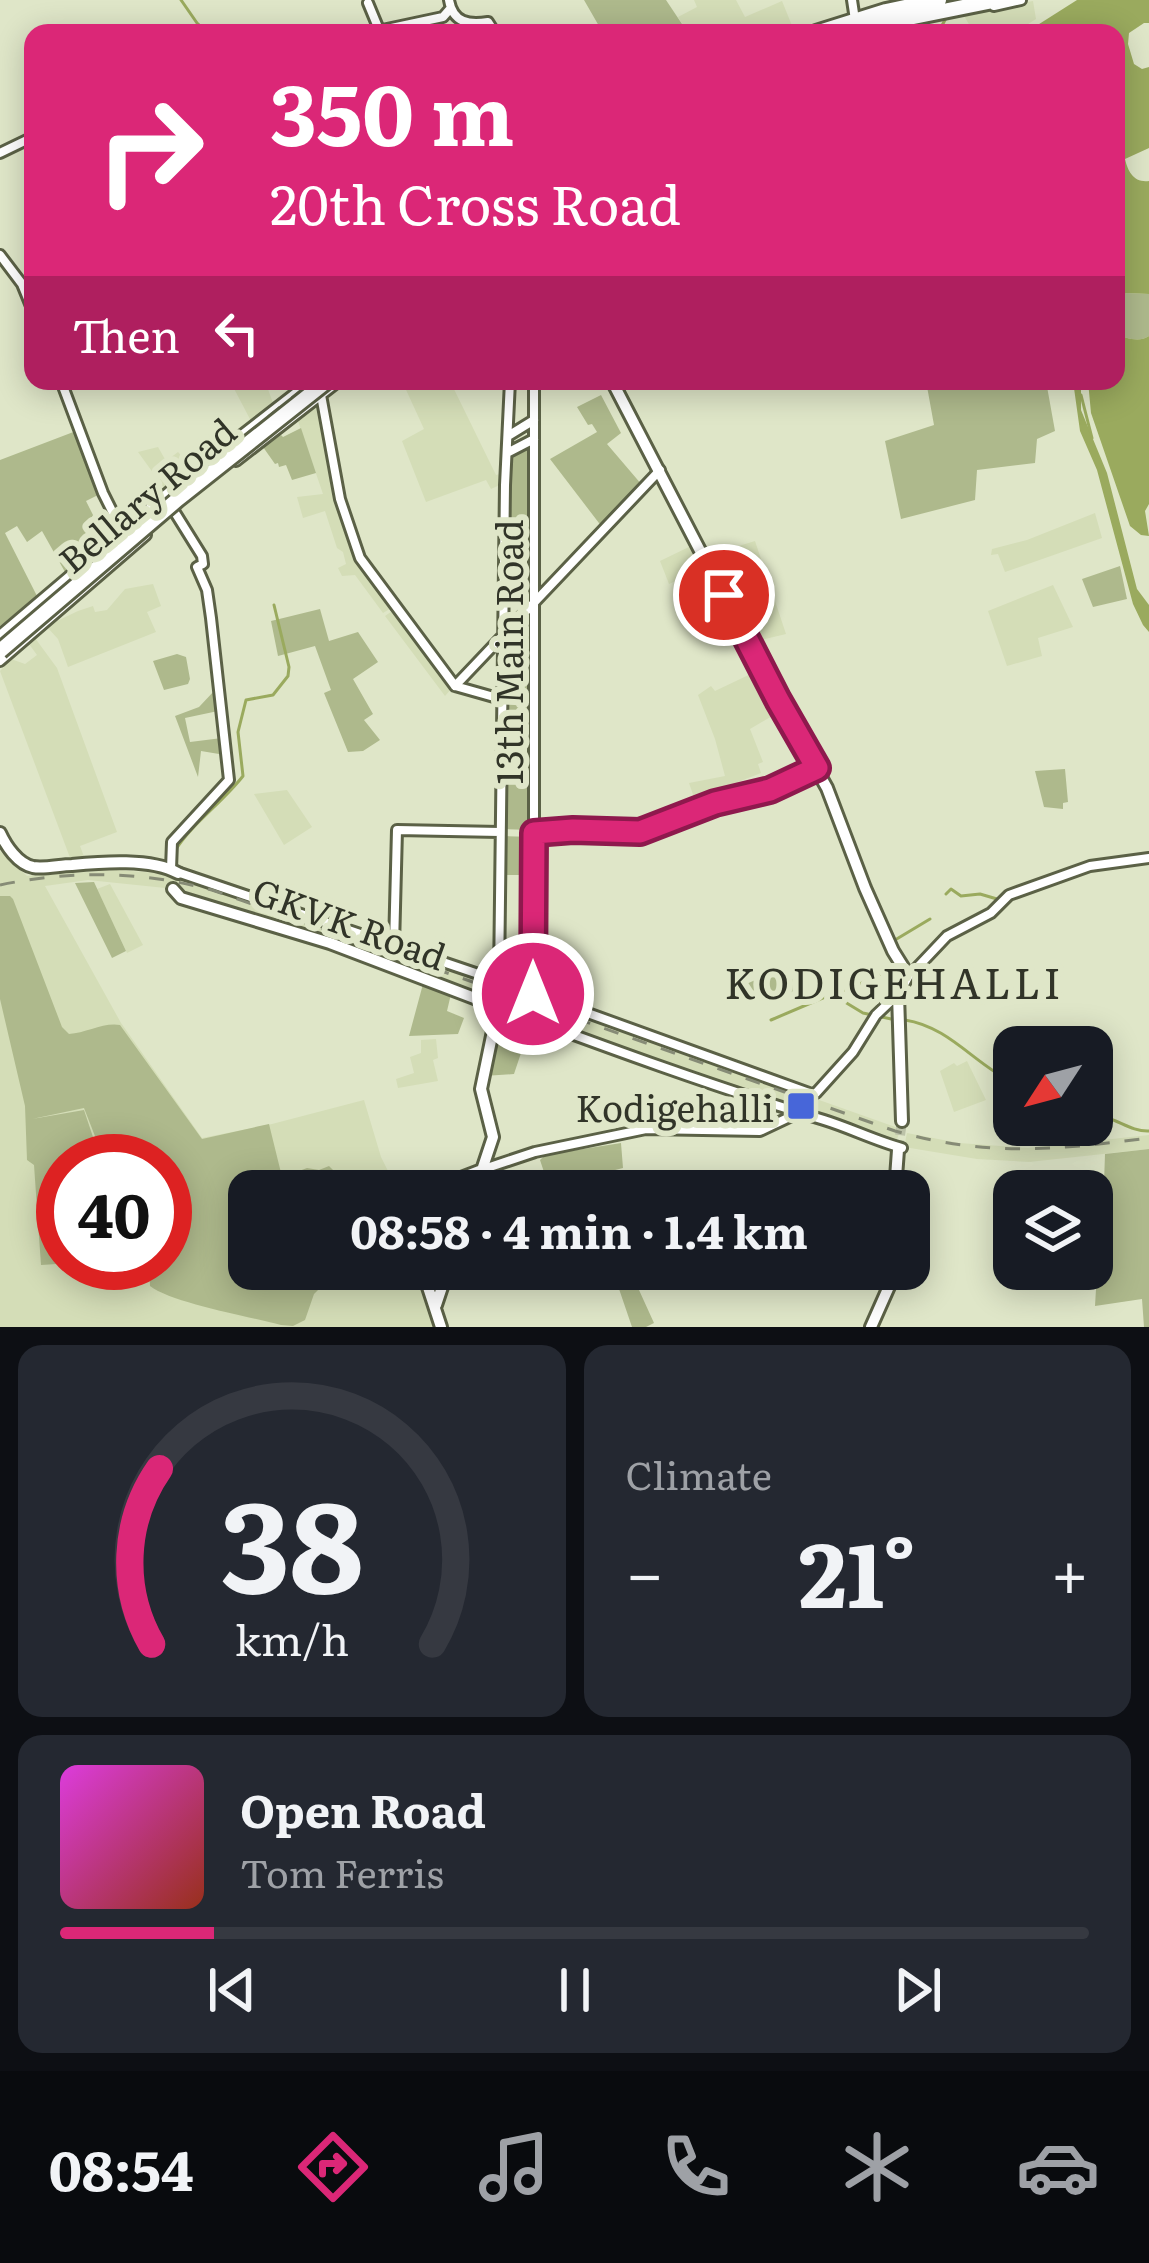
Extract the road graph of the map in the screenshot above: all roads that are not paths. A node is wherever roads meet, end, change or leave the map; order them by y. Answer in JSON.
{"nodes":[{"id":1,"x":998,"y":0,"type":"edge"},
{"id":2,"x":1021,"y":0,"type":"edge"},
{"id":3,"x":368,"y":3,"type":"dead end"},
{"id":4,"x":449,"y":5,"type":"edge"},
{"id":5,"x":945,"y":7,"type":"edge"},
{"id":6,"x":376,"y":24,"type":"edge"},
{"id":7,"x":413,"y":24,"type":"edge"},
{"id":8,"x":863,"y":24,"type":"edge"},
{"id":9,"x":875,"y":24,"type":"edge"},
{"id":10,"x":895,"y":24,"type":"edge"},
{"id":11,"x":0,"y":255,"type":"edge"},
{"id":12,"x":24,"y":289,"type":"edge"},
{"id":13,"x":64,"y":390,"type":"edge"},
{"id":14,"x":295,"y":390,"type":"edge"},
{"id":15,"x":316,"y":390,"type":"edge"},
{"id":16,"x":316,"y":390,"type":"edge"},
{"id":17,"x":318,"y":390,"type":"edge"},
{"id":18,"x":327,"y":390,"type":"edge"},
{"id":19,"x":509,"y":390,"type":"edge"},
{"id":20,"x":534,"y":390,"type":"edge"},
{"id":21,"x":617,"y":390,"type":"edge"},
{"id":22,"x":534,"y":420,"type":"junction"},
{"id":23,"x":506,"y":436,"type":"junction"},
{"id":24,"x":534,"y":439,"type":"junction"},
{"id":25,"x":506,"y":454,"type":"junction"},
{"id":26,"x":660,"y":470,"type":"junction"},
{"id":27,"x":174,"y":511,"type":"junction"},
{"id":28,"x":125,"y":536,"type":"junction"},
{"id":29,"x":95,"y":577,"type":"junction"},
{"id":30,"x":535,"y":601,"type":"junction"},
{"id":31,"x":503,"y":635,"type":"junction"},
{"id":32,"x":0,"y":647,"type":"edge"},
{"id":33,"x":454,"y":686,"type":"junction"},
{"id":34,"x":501,"y":699,"type":"junction"},
{"id":35,"x":817,"y":768,"type":"junction"},
{"id":36,"x":500,"y":832,"type":"junction"},
{"id":37,"x":0,"y":833,"type":"edge"},
{"id":38,"x":536,"y":833,"type":"junction"},
{"id":39,"x":0,"y":843,"type":"edge"},
{"id":40,"x":1149,"y":858,"type":"edge"},
{"id":41,"x":29,"y":868,"type":"junction"},
{"id":42,"x":175,"y":880,"type":"junction"},
{"id":43,"x":394,"y":946,"type":"junction"},
{"id":44,"x":908,"y":971,"type":"junction"},
{"id":45,"x":499,"y":981,"type":"junction"},
{"id":46,"x":533,"y":994,"type":"junction"},
{"id":47,"x":898,"y":994,"type":"junction"},
{"id":48,"x":498,"y":1007,"type":"junction"},
{"id":49,"x":797,"y":1113,"type":"junction"},
{"id":50,"x":902,"y":1121,"type":"tunnel mouth"},
{"id":51,"x":898,"y":1148,"type":"joint"},
{"id":52,"x":482,"y":1170,"type":"joint"},
{"id":53,"x":897,"y":1170,"type":"edge"},
{"id":54,"x":887,"y":1290,"type":"edge"},
{"id":55,"x":871,"y":1327,"type":"edge"}],
"edges":[{"from":1,"to":5,"type":"highway"},
{"from":2,"to":5,"type":"street"},
{"from":3,"to":6,"type":"street"},
{"from":4,"to":7,"type":"street"},
{"from":5,"to":8,"type":"highway"},
{"from":5,"to":9,"type":"highway"},
{"from":5,"to":10,"type":"street"},
{"from":11,"to":12,"type":"street"},
{"from":13,"to":28,"type":"street"},
{"from":14,"to":28,"type":"street"},
{"from":15,"to":28,"type":"highway","name":"Bellary Road"},
{"from":16,"to":32,"type":"highway","name":"Bellary Road","bridge":true},
{"from":17,"to":27,"type":"street"},
{"from":18,"to":33,"type":"street"},
{"from":19,"to":23,"type":"street"},
{"from":20,"to":22,"type":"street","name":"13th Main Road"},
{"from":21,"to":26,"type":"main road"},
{"from":22,"to":23,"type":"street"},
{"from":22,"to":24,"type":"street","name":"13th Main Road"},
{"from":23,"to":25,"type":"street"},
{"from":24,"to":25,"type":"street"},
{"from":24,"to":30,"type":"street","name":"13th Main Road"},
{"from":25,"to":31,"type":"street"},
{"from":26,"to":30,"type":"street"},
{"from":26,"to":35,"type":"main road"},
{"from":27,"to":29,"type":"street"},
{"from":27,"to":42,"type":"street"},
{"from":28,"to":29,"type":"highway","name":"Bellary Road"},
{"from":28,"to":32,"type":"highway","name":"Bellary Road"},
{"from":29,"to":32,"type":"highway","name":"Bellary Road"},
{"from":30,"to":31,"type":"street"},
{"from":30,"to":38,"type":"street","name":"13th Main Road"},
{"from":31,"to":33,"type":"street"},
{"from":31,"to":34,"type":"street"},
{"from":33,"to":34,"type":"street"},
{"from":34,"to":36,"type":"street"},
{"from":35,"to":38,"type":"street"},
{"from":35,"to":44,"type":"main road"},
{"from":36,"to":43,"type":"street"},
{"from":36,"to":45,"type":"street"},
{"from":37,"to":41,"type":"main road"},
{"from":38,"to":46,"type":"street","name":"13th Main Road"},
{"from":39,"to":41,"type":"main road"},
{"from":40,"to":44,"type":"street"},
{"from":41,"to":42,"type":"main road","name":"GKVK Road"},
{"from":42,"to":43,"type":"street","name":"GKVK Road"},
{"from":42,"to":48,"type":"main road","name":"GKVK Road"},
{"from":43,"to":45,"type":"street","name":"GKVK Road"},
{"from":44,"to":47,"type":"main road"},
{"from":45,"to":46,"type":"street","name":"GKVK Road"},
{"from":46,"to":47,"type":"street","name":"GKVK Road"},
{"from":47,"to":50,"type":"main road"},
{"from":48,"to":49,"type":"street"},
{"from":48,"to":52,"type":"main road"},
{"from":49,"to":51,"type":"street"},
{"from":49,"to":52,"type":"street"},
{"from":51,"to":53,"type":"main road"},
{"from":54,"to":55,"type":"main road"}]}
